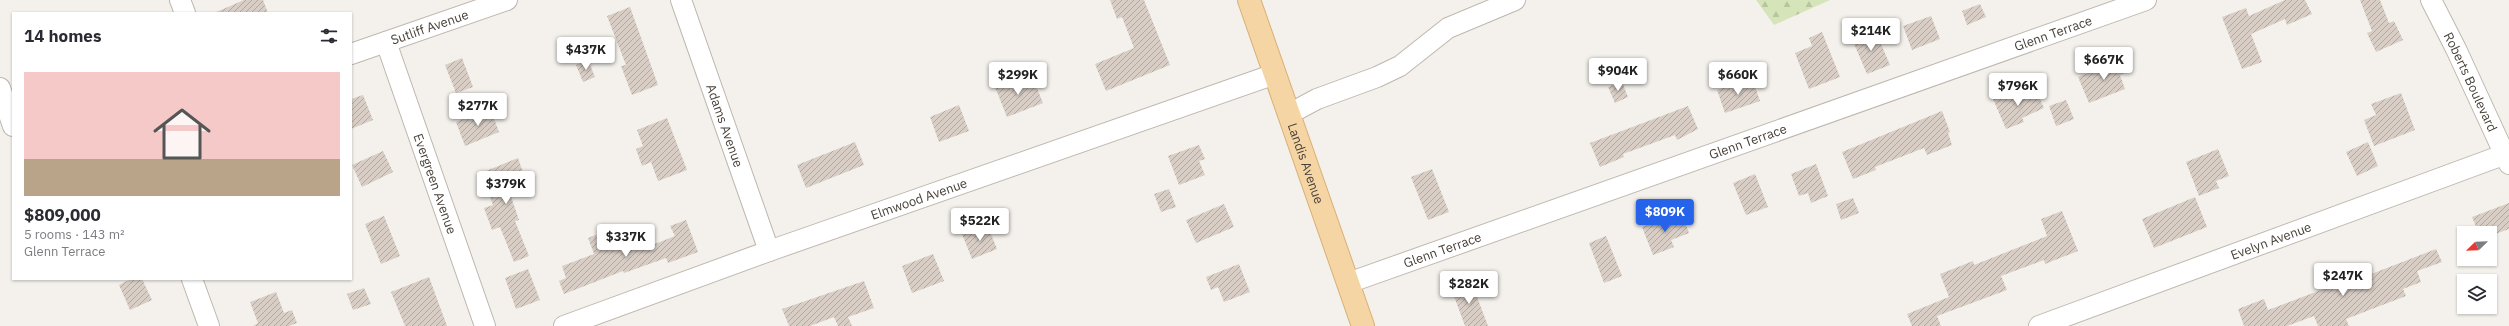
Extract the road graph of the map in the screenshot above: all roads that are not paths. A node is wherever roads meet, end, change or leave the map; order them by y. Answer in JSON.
{"nodes":[{"id":1,"x":180,"y":0,"type":"edge"},
{"id":2,"x":507,"y":0,"type":"edge"},
{"id":3,"x":681,"y":0,"type":"edge"},
{"id":4,"x":1249,"y":0,"type":"edge"},
{"id":5,"x":1515,"y":0,"type":"edge"},
{"id":6,"x":2146,"y":0,"type":"edge"},
{"id":7,"x":2431,"y":0,"type":"edge"},
{"id":8,"x":185,"y":12,"type":"edge"},
{"id":9,"x":386,"y":42,"type":"junction"},
{"id":10,"x":352,"y":54,"type":"edge"},
{"id":11,"x":1275,"y":74,"type":"junction"},
{"id":12,"x":0,"y":88,"type":"edge"},
{"id":13,"x":1289,"y":114,"type":"junction"},
{"id":14,"x":12,"y":123,"type":"edge"},
{"id":15,"x":2506,"y":160,"type":"edge"},
{"id":16,"x":769,"y":251,"type":"junction"},
{"id":17,"x":192,"y":280,"type":"edge"},
{"id":18,"x":1348,"y":282,"type":"junction"},
{"id":19,"x":209,"y":326,"type":"edge"},
{"id":20,"x":485,"y":326,"type":"edge"},
{"id":21,"x":564,"y":326,"type":"edge"},
{"id":22,"x":1363,"y":326,"type":"edge"},
{"id":23,"x":2039,"y":326,"type":"edge"}],
"edges":[{"from":1,"to":8,"type":"street"},
{"from":2,"to":9,"type":"street","name":"Sutliff Avenue"},
{"from":3,"to":16,"type":"street","name":"Adams Avenue"},
{"from":4,"to":11,"type":"main road","name":"Landis Avenue"},
{"from":5,"to":13,"type":"street"},
{"from":6,"to":18,"type":"street","name":"Glenn Terrace"},
{"from":7,"to":15,"type":"street","name":"Roberts Boulevard"},
{"from":9,"to":10,"type":"street","name":"Sutliff Avenue"},
{"from":9,"to":20,"type":"street","name":"Evergreen Avenue"},
{"from":11,"to":13,"type":"main road","name":"Landis Avenue"},
{"from":11,"to":16,"type":"street","name":"Elmwood Avenue"},
{"from":12,"to":14,"type":"street"},
{"from":13,"to":18,"type":"main road","name":"Landis Avenue"},
{"from":15,"to":23,"type":"street","name":"Evelyn Avenue"},
{"from":16,"to":21,"type":"street","name":"Elmwood Avenue"},
{"from":17,"to":19,"type":"street"},
{"from":18,"to":22,"type":"main road","name":"Landis Avenue"}]}
